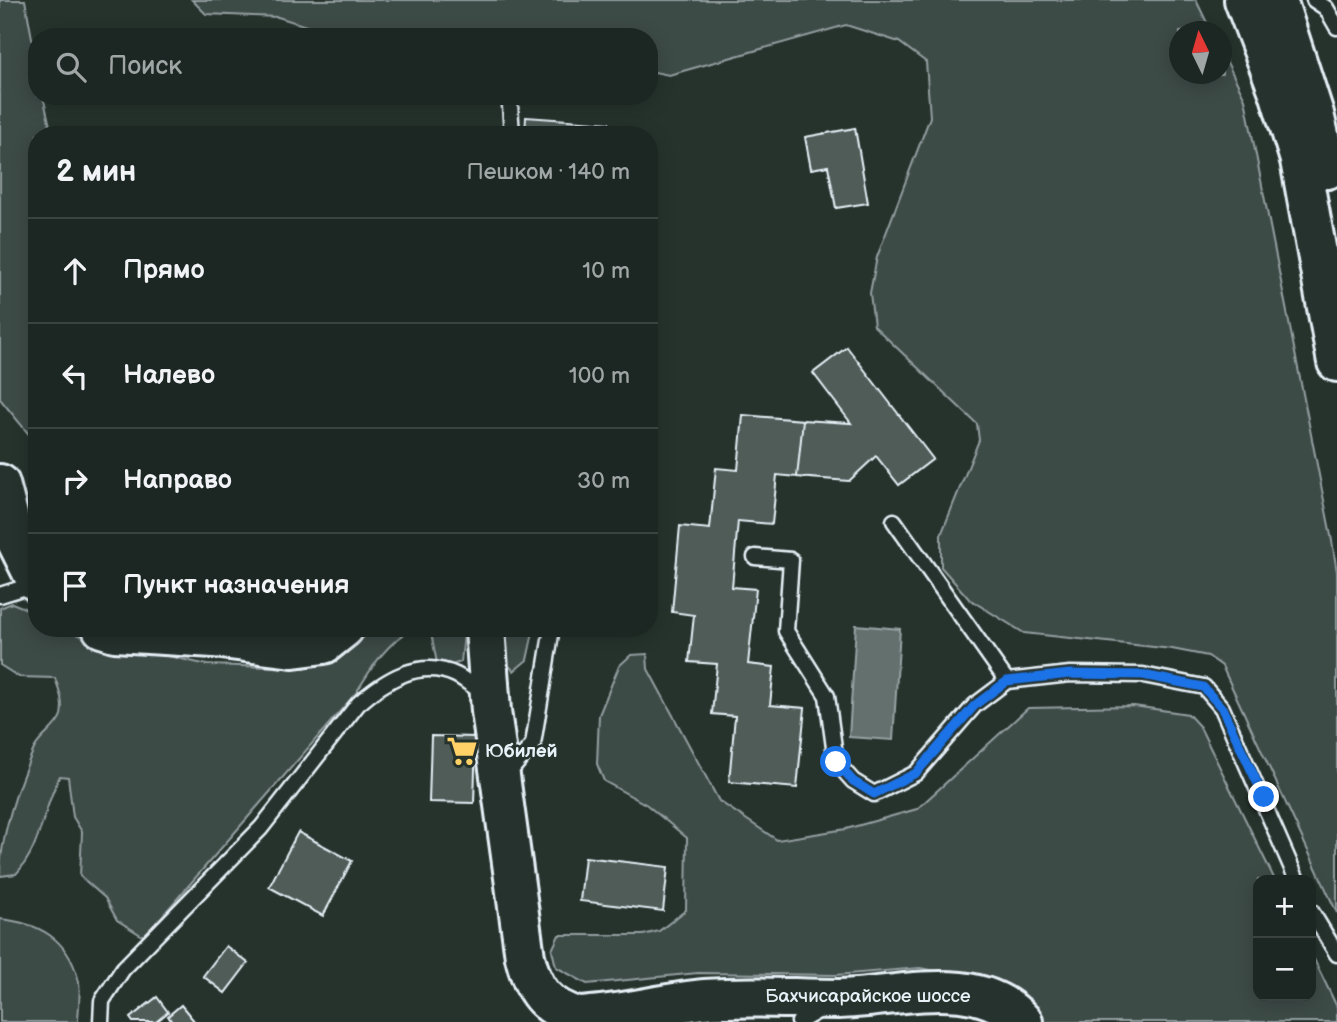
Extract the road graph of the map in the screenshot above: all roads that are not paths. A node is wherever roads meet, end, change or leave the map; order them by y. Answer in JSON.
{"nodes":[{"id":1,"x":1274,"y":5,"type":"edge"},
{"id":2,"x":1337,"y":27,"type":"edge"},
{"id":3,"x":510,"y":105,"type":"dead end"},
{"id":4,"x":511,"y":126,"type":"edge"},
{"id":5,"x":1334,"y":206,"type":"edge"},
{"id":6,"x":1337,"y":362,"type":"edge"},
{"id":7,"x":0,"y":488,"type":"edge"},
{"id":8,"x":894,"y":521,"type":"dead end"},
{"id":9,"x":755,"y":557,"type":"dead end"},
{"id":10,"x":28,"y":565,"type":"edge"},
{"id":11,"x":28,"y":586,"type":"edge"},
{"id":12,"x":0,"y":595,"type":"edge"},
{"id":13,"x":198,"y":637,"type":"edge"},
{"id":14,"x":333,"y":637,"type":"edge"},
{"id":15,"x":485,"y":637,"type":"edge"},
{"id":16,"x":551,"y":637,"type":"edge"},
{"id":17,"x":1007,"y":681,"type":"junction"},
{"id":18,"x":488,"y":694,"type":"junction"},
{"id":19,"x":501,"y":783,"type":"junction"},
{"id":20,"x":1295,"y":875,"type":"edge"},
{"id":21,"x":1316,"y":919,"type":"edge"},
{"id":22,"x":1337,"y":954,"type":"edge"},
{"id":23,"x":846,"y":1010,"type":"edge"},
{"id":24,"x":101,"y":1022,"type":"edge"},
{"id":25,"x":799,"y":1022,"type":"edge"},
{"id":26,"x":1023,"y":1022,"type":"edge"}],
"edges":[{"from":1,"to":2,"type":"lane"},
{"from":1,"to":5,"type":"main road"},
{"from":1,"to":6,"type":"main road"},
{"from":3,"to":4,"type":"lane"},
{"from":7,"to":10,"type":"main road"},
{"from":8,"to":17,"type":"lane"},
{"from":9,"to":17,"type":"lane"},
{"from":11,"to":12,"type":"lane"},
{"from":13,"to":14,"type":"main road"},
{"from":15,"to":18,"type":"main road","name":"Бахчисарайское шоссе"},
{"from":16,"to":19,"type":"lane"},
{"from":17,"to":20,"type":"lane"},
{"from":18,"to":19,"type":"main road","name":"Бахчисарайское шоссе"},
{"from":18,"to":24,"type":"lane"},
{"from":19,"to":23,"type":"main road","name":"Бахчисарайское шоссе"},
{"from":21,"to":22,"type":"lane"},
{"from":23,"to":25,"type":"lane"},
{"from":23,"to":26,"type":"main road","name":"Бахчисарайское шоссе"}]}
